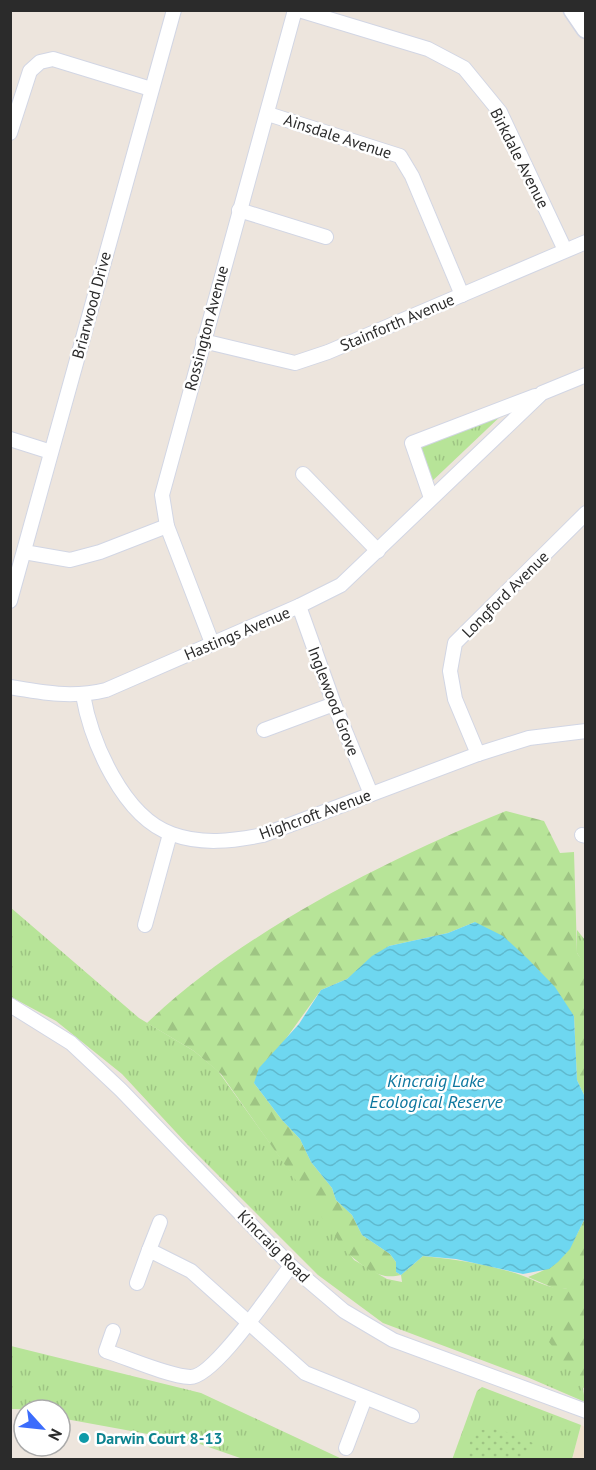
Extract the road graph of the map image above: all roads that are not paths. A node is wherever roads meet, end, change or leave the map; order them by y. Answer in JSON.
{"nodes":[{"id":1,"x":174,"y":10,"type":"edge"},
{"id":2,"x":297,"y":10,"type":"edge"},
{"id":3,"x":151,"y":89,"type":"junction"},
{"id":4,"x":268,"y":114,"type":"junction"},
{"id":5,"x":13,"y":117,"type":"edge"},
{"id":6,"x":10,"y":133,"type":"edge"},
{"id":7,"x":239,"y":210,"type":"junction"},
{"id":8,"x":317,"y":239,"type":"dead end"},
{"id":9,"x":585,"y":242,"type":"edge"},
{"id":10,"x":566,"y":250,"type":"junction"},
{"id":11,"x":462,"y":295,"type":"junction"},
{"id":12,"x":203,"y":341,"type":"junction"},
{"id":13,"x":585,"y":375,"type":"edge"},
{"id":14,"x":542,"y":393,"type":"junction"},
{"id":15,"x":10,"y":439,"type":"edge"},
{"id":16,"x":51,"y":452,"type":"junction"},
{"id":17,"x":303,"y":474,"type":"dead end"},
{"id":18,"x":431,"y":498,"type":"junction"},
{"id":19,"x":585,"y":513,"type":"edge"},
{"id":20,"x":167,"y":526,"type":"junction"},
{"id":21,"x":378,"y":551,"type":"junction"},
{"id":22,"x":24,"y":552,"type":"junction"},
{"id":23,"x":10,"y":601,"type":"edge"},
{"id":24,"x":299,"y":606,"type":"junction"},
{"id":25,"x":212,"y":643,"type":"junction"},
{"id":26,"x":10,"y":687,"type":"edge"},
{"id":27,"x":83,"y":695,"type":"junction"},
{"id":28,"x":334,"y":704,"type":"junction"},
{"id":29,"x":264,"y":730,"type":"dead end"},
{"id":30,"x":585,"y":731,"type":"edge"},
{"id":31,"x":478,"y":754,"type":"junction"},
{"id":32,"x":370,"y":794,"type":"junction"},
{"id":33,"x":170,"y":834,"type":"junction"},
{"id":34,"x":145,"y":925,"type":"dead end"},
{"id":35,"x":10,"y":1005,"type":"edge"},
{"id":36,"x":160,"y":1222,"type":"dead end"},
{"id":37,"x":149,"y":1250,"type":"junction"},
{"id":38,"x":291,"y":1266,"type":"junction"},
{"id":39,"x":137,"y":1283,"type":"dead end"},
{"id":40,"x":248,"y":1322,"type":"junction"},
{"id":41,"x":113,"y":1332,"type":"dead end"},
{"id":42,"x":365,"y":1398,"type":"junction"},
{"id":43,"x":585,"y":1411,"type":"edge"},
{"id":44,"x":412,"y":1416,"type":"dead end"},
{"id":45,"x":346,"y":1448,"type":"dead end"}],
"edges":[{"from":1,"to":3,"type":"street","name":"Briarwood Drive"},
{"from":2,"to":4,"type":"street","name":"Rossington Avenue"},
{"from":2,"to":10,"type":"street","name":"Birkdale Avenue"},
{"from":3,"to":5,"type":"street"},
{"from":3,"to":16,"type":"street","name":"Briarwood Drive"},
{"from":4,"to":7,"type":"street","name":"Rossington Avenue"},
{"from":4,"to":11,"type":"street","name":"Ainsdale Avenue"},
{"from":5,"to":6,"type":"street"},
{"from":7,"to":8,"type":"street"},
{"from":7,"to":12,"type":"street","name":"Rossington Avenue"},
{"from":9,"to":10,"type":"street","name":"Stainforth Avenue"},
{"from":10,"to":11,"type":"street","name":"Stainforth Avenue"},
{"from":11,"to":12,"type":"street","name":"Stainforth Avenue"},
{"from":12,"to":20,"type":"street","name":"Rossington Avenue"},
{"from":13,"to":14,"type":"street","name":"Hastings Avenue"},
{"from":14,"to":18,"type":"street","name":"Hastings Avenue"},
{"from":14,"to":18,"type":"street","name":"Hastings Avenue"},
{"from":15,"to":16,"type":"street"},
{"from":16,"to":22,"type":"street","name":"Briarwood Drive"},
{"from":17,"to":21,"type":"street"},
{"from":18,"to":21,"type":"street","name":"Hastings Avenue"},
{"from":19,"to":31,"type":"street","name":"Longford Avenue"},
{"from":20,"to":22,"type":"street"},
{"from":20,"to":25,"type":"street","name":"Rossington Avenue"},
{"from":21,"to":24,"type":"street","name":"Hastings Avenue"},
{"from":22,"to":23,"type":"street","name":"Briarwood Drive"},
{"from":24,"to":25,"type":"street","name":"Hastings Avenue"},
{"from":24,"to":28,"type":"street","name":"Inglewood Grove"},
{"from":25,"to":27,"type":"street","name":"Hastings Avenue"},
{"from":26,"to":27,"type":"street","name":"Hastings Avenue"},
{"from":27,"to":33,"type":"street","name":"Highcroft Avenue"},
{"from":28,"to":29,"type":"street"},
{"from":28,"to":32,"type":"street","name":"Inglewood Grove"},
{"from":30,"to":31,"type":"street","name":"Highcroft Avenue"},
{"from":31,"to":32,"type":"street","name":"Highcroft Avenue"},
{"from":32,"to":33,"type":"street","name":"Highcroft Avenue"},
{"from":33,"to":34,"type":"street"},
{"from":35,"to":38,"type":"street","name":"Kincraig Road"},
{"from":36,"to":37,"type":"street"},
{"from":37,"to":39,"type":"street"},
{"from":37,"to":40,"type":"street"},
{"from":38,"to":40,"type":"street"},
{"from":38,"to":43,"type":"street","name":"Kincraig Road"},
{"from":40,"to":41,"type":"street"},
{"from":40,"to":42,"type":"street"},
{"from":42,"to":44,"type":"street"},
{"from":42,"to":45,"type":"street"}]}
